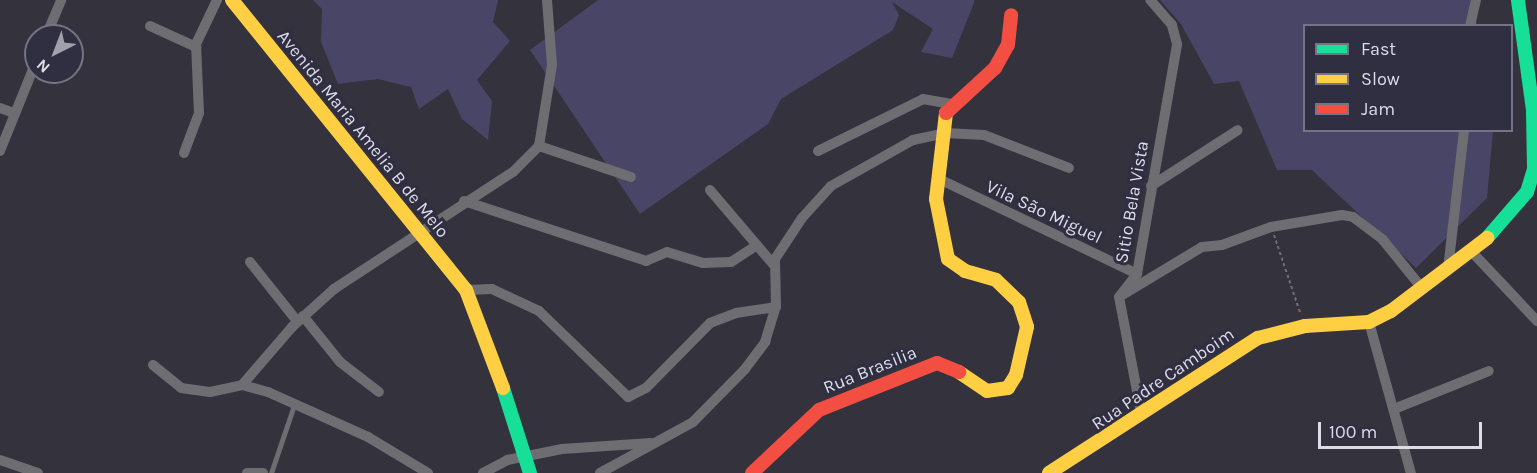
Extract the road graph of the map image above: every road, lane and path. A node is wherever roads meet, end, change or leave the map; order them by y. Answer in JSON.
{"nodes":[{"id":1,"x":61,"y":0,"type":"edge"},
{"id":2,"x":217,"y":0,"type":"edge"},
{"id":3,"x":232,"y":0,"type":"edge"},
{"id":4,"x":547,"y":0,"type":"edge"},
{"id":5,"x":1150,"y":0,"type":"edge"},
{"id":6,"x":1476,"y":0,"type":"edge"},
{"id":7,"x":1518,"y":0,"type":"edge"},
{"id":8,"x":1011,"y":15,"type":"dead end"},
{"id":9,"x":51,"y":24,"type":"edge"},
{"id":10,"x":1470,"y":24,"type":"edge"},
{"id":11,"x":150,"y":26,"type":"dead end"},
{"id":12,"x":196,"y":47,"type":"junction"},
{"id":13,"x":27,"y":84,"type":"edge"},
{"id":14,"x":952,"y":104,"type":"junction"},
{"id":15,"x":0,"y":108,"type":"edge"},
{"id":16,"x":14,"y":113,"type":"junction"},
{"id":17,"x":1238,"y":130,"type":"dead end"},
{"id":18,"x":1464,"y":132,"type":"edge"},
{"id":19,"x":945,"y":133,"type":"junction"},
{"id":20,"x":539,"y":146,"type":"junction"},
{"id":21,"x":0,"y":151,"type":"edge"},
{"id":22,"x":818,"y":151,"type":"dead end"},
{"id":23,"x":184,"y":153,"type":"dead end"},
{"id":24,"x":1069,"y":168,"type":"dead end"},
{"id":25,"x":631,"y":177,"type":"dead end"},
{"id":26,"x":937,"y":178,"type":"junction"},
{"id":27,"x":1151,"y":186,"type":"junction"},
{"id":28,"x":711,"y":190,"type":"dead end"},
{"id":29,"x":464,"y":201,"type":"junction"},
{"id":30,"x":1271,"y":227,"type":"junction"},
{"id":31,"x":419,"y":231,"type":"junction"},
{"id":32,"x":757,"y":245,"type":"junction"},
{"id":33,"x":1472,"y":252,"type":"junction"},
{"id":34,"x":250,"y":262,"type":"dead end"},
{"id":35,"x":774,"y":264,"type":"junction"},
{"id":36,"x":1448,"y":268,"type":"junction"},
{"id":37,"x":1137,"y":274,"type":"junction"},
{"id":38,"x":1421,"y":287,"type":"junction"},
{"id":39,"x":466,"y":290,"type":"junction"},
{"id":40,"x":1119,"y":297,"type":"junction"},
{"id":41,"x":776,"y":307,"type":"junction"},
{"id":42,"x":300,"y":318,"type":"junction"},
{"id":43,"x":1537,"y":321,"type":"edge"},
{"id":44,"x":1369,"y":322,"type":"junction"},
{"id":45,"x":1305,"y":326,"type":"junction"},
{"id":46,"x":153,"y":364,"type":"dead end"},
{"id":47,"x":1489,"y":371,"type":"dead end"},
{"id":48,"x":242,"y":385,"type":"junction"},
{"id":49,"x":379,"y":392,"type":"dead end"},
{"id":50,"x":294,"y":405,"type":"junction"},
{"id":51,"x":1394,"y":408,"type":"junction"},
{"id":52,"x":1141,"y":412,"type":"junction"},
{"id":53,"x":651,"y":443,"type":"junction"},
{"id":54,"x":525,"y":457,"type":"junction"},
{"id":55,"x":0,"y":460,"type":"edge"},
{"id":56,"x":38,"y":473,"type":"edge"},
{"id":57,"x":247,"y":473,"type":"edge"},
{"id":58,"x":263,"y":473,"type":"edge"},
{"id":59,"x":271,"y":473,"type":"edge"},
{"id":60,"x":428,"y":473,"type":"edge"},
{"id":61,"x":483,"y":473,"type":"edge"},
{"id":62,"x":530,"y":473,"type":"edge"},
{"id":63,"x":600,"y":473,"type":"edge"},
{"id":64,"x":752,"y":473,"type":"edge"},
{"id":65,"x":1049,"y":473,"type":"edge"},
{"id":66,"x":1411,"y":473,"type":"edge"}],
"edges":[{"from":1,"to":9,"type":"street"},
{"from":2,"to":12,"type":"street"},
{"from":3,"to":31,"type":"street","name":"Avenida Maria Amelia B de Melo"},
{"from":4,"to":20,"type":"street"},
{"from":5,"to":27,"type":"street","name":"Sitio Bela Vista"},
{"from":6,"to":10,"type":"street"},
{"from":7,"to":33,"type":"street"},
{"from":8,"to":14,"type":"street"},
{"from":11,"to":12,"type":"street"},
{"from":12,"to":23,"type":"street"},
{"from":13,"to":16,"type":"street"},
{"from":14,"to":19,"type":"street"},
{"from":14,"to":22,"type":"street"},
{"from":15,"to":16,"type":"street"},
{"from":16,"to":21,"type":"street"},
{"from":17,"to":27,"type":"street"},
{"from":18,"to":36,"type":"street"},
{"from":19,"to":24,"type":"street"},
{"from":19,"to":26,"type":"street"},
{"from":19,"to":35,"type":"street"},
{"from":20,"to":25,"type":"street"},
{"from":20,"to":29,"type":"street"},
{"from":26,"to":37,"type":"street","name":"Vila São Miguel"},
{"from":26,"to":64,"type":"street","name":"Rua Brasilia"},
{"from":27,"to":37,"type":"street","name":"Sitio Bela Vista"},
{"from":28,"to":32,"type":"street"},
{"from":29,"to":31,"type":"street"},
{"from":29,"to":32,"type":"street"},
{"from":30,"to":38,"type":"street"},
{"from":30,"to":40,"type":"street"},
{"from":30,"to":45,"type":"path"},
{"from":31,"to":39,"type":"street","name":"Avenida Maria Amelia B de Melo"},
{"from":31,"to":42,"type":"street"},
{"from":32,"to":35,"type":"street"},
{"from":33,"to":36,"type":"street"},
{"from":33,"to":43,"type":"street"},
{"from":34,"to":42,"type":"street"},
{"from":35,"to":41,"type":"street"},
{"from":36,"to":38,"type":"street"},
{"from":37,"to":40,"type":"street","name":"Sitio Bela Vista"},
{"from":38,"to":44,"type":"street"},
{"from":39,"to":41,"type":"street"},
{"from":39,"to":54,"type":"street","name":"Avenida Maria Amelia B de Melo"},
{"from":40,"to":52,"type":"street"},
{"from":41,"to":53,"type":"street"},
{"from":42,"to":48,"type":"street"},
{"from":42,"to":49,"type":"street"},
{"from":44,"to":45,"type":"street","name":"Rua Padre Camboim"},
{"from":44,"to":51,"type":"street"},
{"from":45,"to":52,"type":"street","name":"Rua Padre Camboim"},
{"from":46,"to":48,"type":"street"},
{"from":47,"to":51,"type":"street"},
{"from":48,"to":50,"type":"street"},
{"from":50,"to":59,"type":"lane"},
{"from":50,"to":60,"type":"street"},
{"from":51,"to":66,"type":"street"},
{"from":52,"to":65,"type":"street","name":"Rua Padre Camboim"},
{"from":53,"to":54,"type":"street"},
{"from":53,"to":63,"type":"street"},
{"from":54,"to":61,"type":"street"},
{"from":54,"to":62,"type":"street","name":"Avenida Maria Amelia B de Melo"},
{"from":55,"to":56,"type":"street"},
{"from":57,"to":58,"type":"street"}]}
